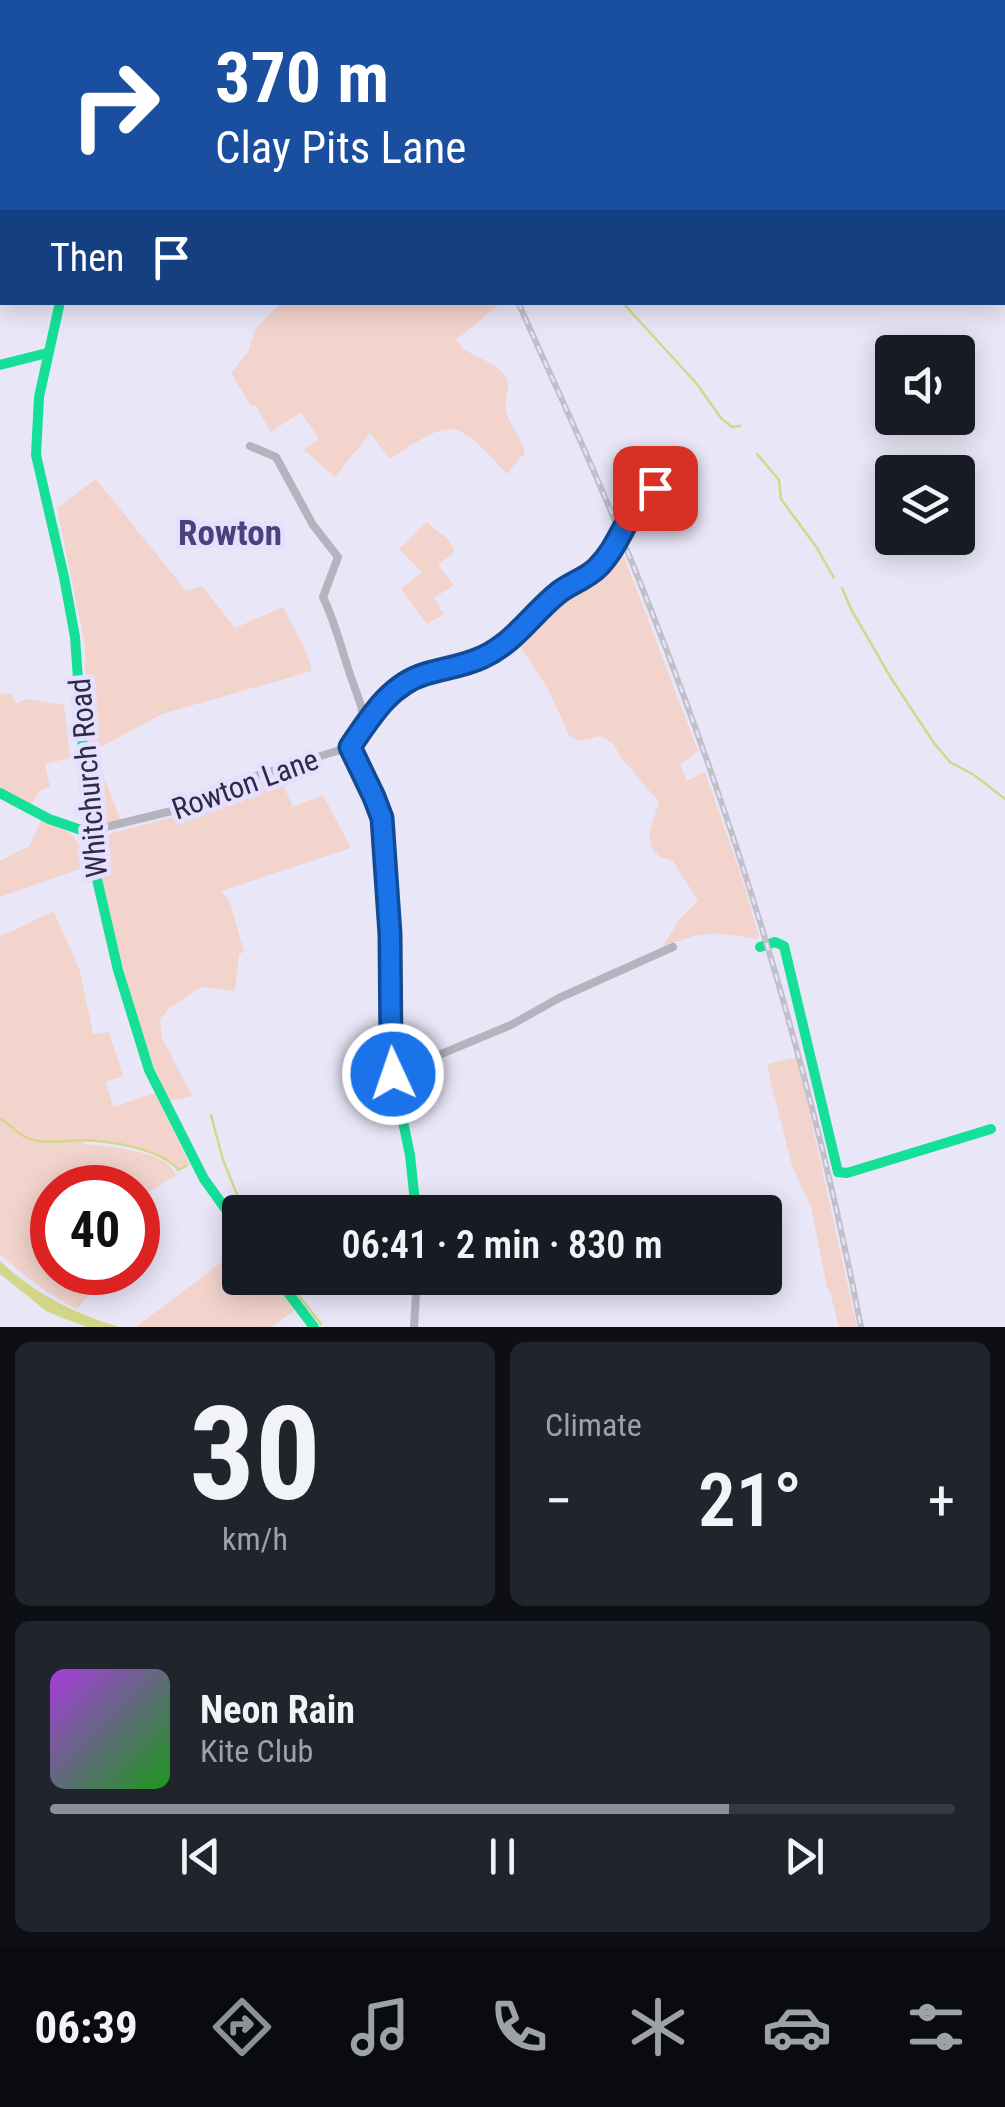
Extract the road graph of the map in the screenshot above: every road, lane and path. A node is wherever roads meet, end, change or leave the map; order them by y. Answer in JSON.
{"nodes":[{"id":1,"x":59,"y":305,"type":"edge"},
{"id":2,"x":47,"y":353,"type":"junction"},
{"id":3,"x":0,"y":365,"type":"edge"},
{"id":4,"x":250,"y":446,"type":"dead end"},
{"id":5,"x":656,"y":487,"type":"dead end"},
{"id":6,"x":364,"y":726,"type":"junction"},
{"id":7,"x":350,"y":747,"type":"junction"},
{"id":8,"x":0,"y":792,"type":"edge"},
{"id":9,"x":88,"y":832,"type":"junction"},
{"id":10,"x":673,"y":947,"type":"dead end"},
{"id":11,"x":760,"y":947,"type":"dead end"},
{"id":12,"x":393,"y":1074,"type":"junction"},
{"id":13,"x":991,"y":1128,"type":"dead end"},
{"id":14,"x":414,"y":1195,"type":"edge"},
{"id":15,"x":222,"y":1204,"type":"edge"},
{"id":16,"x":289,"y":1295,"type":"edge"},
{"id":17,"x":417,"y":1295,"type":"edge"},
{"id":18,"x":314,"y":1327,"type":"edge"},
{"id":19,"x":414,"y":1327,"type":"edge"}],
"edges":[{"from":1,"to":2,"type":"main road","name":"Whitchurch Road"},
{"from":2,"to":3,"type":"main road"},
{"from":2,"to":9,"type":"main road","name":"Whitchurch Road"},
{"from":4,"to":6,"type":"street"},
{"from":5,"to":6,"type":"street"},
{"from":6,"to":7,"type":"street"},
{"from":7,"to":9,"type":"street","name":"Rowton Lane"},
{"from":7,"to":12,"type":"main road","name":"Rowton Lane"},
{"from":8,"to":9,"type":"main road"},
{"from":9,"to":15,"type":"main road","name":"Whitchurch Road"},
{"from":10,"to":12,"type":"street"},
{"from":11,"to":13,"type":"main road"},
{"from":12,"to":14,"type":"main road","name":"Rowton Lane"},
{"from":16,"to":18,"type":"main road"},
{"from":17,"to":19,"type":"street"}]}
